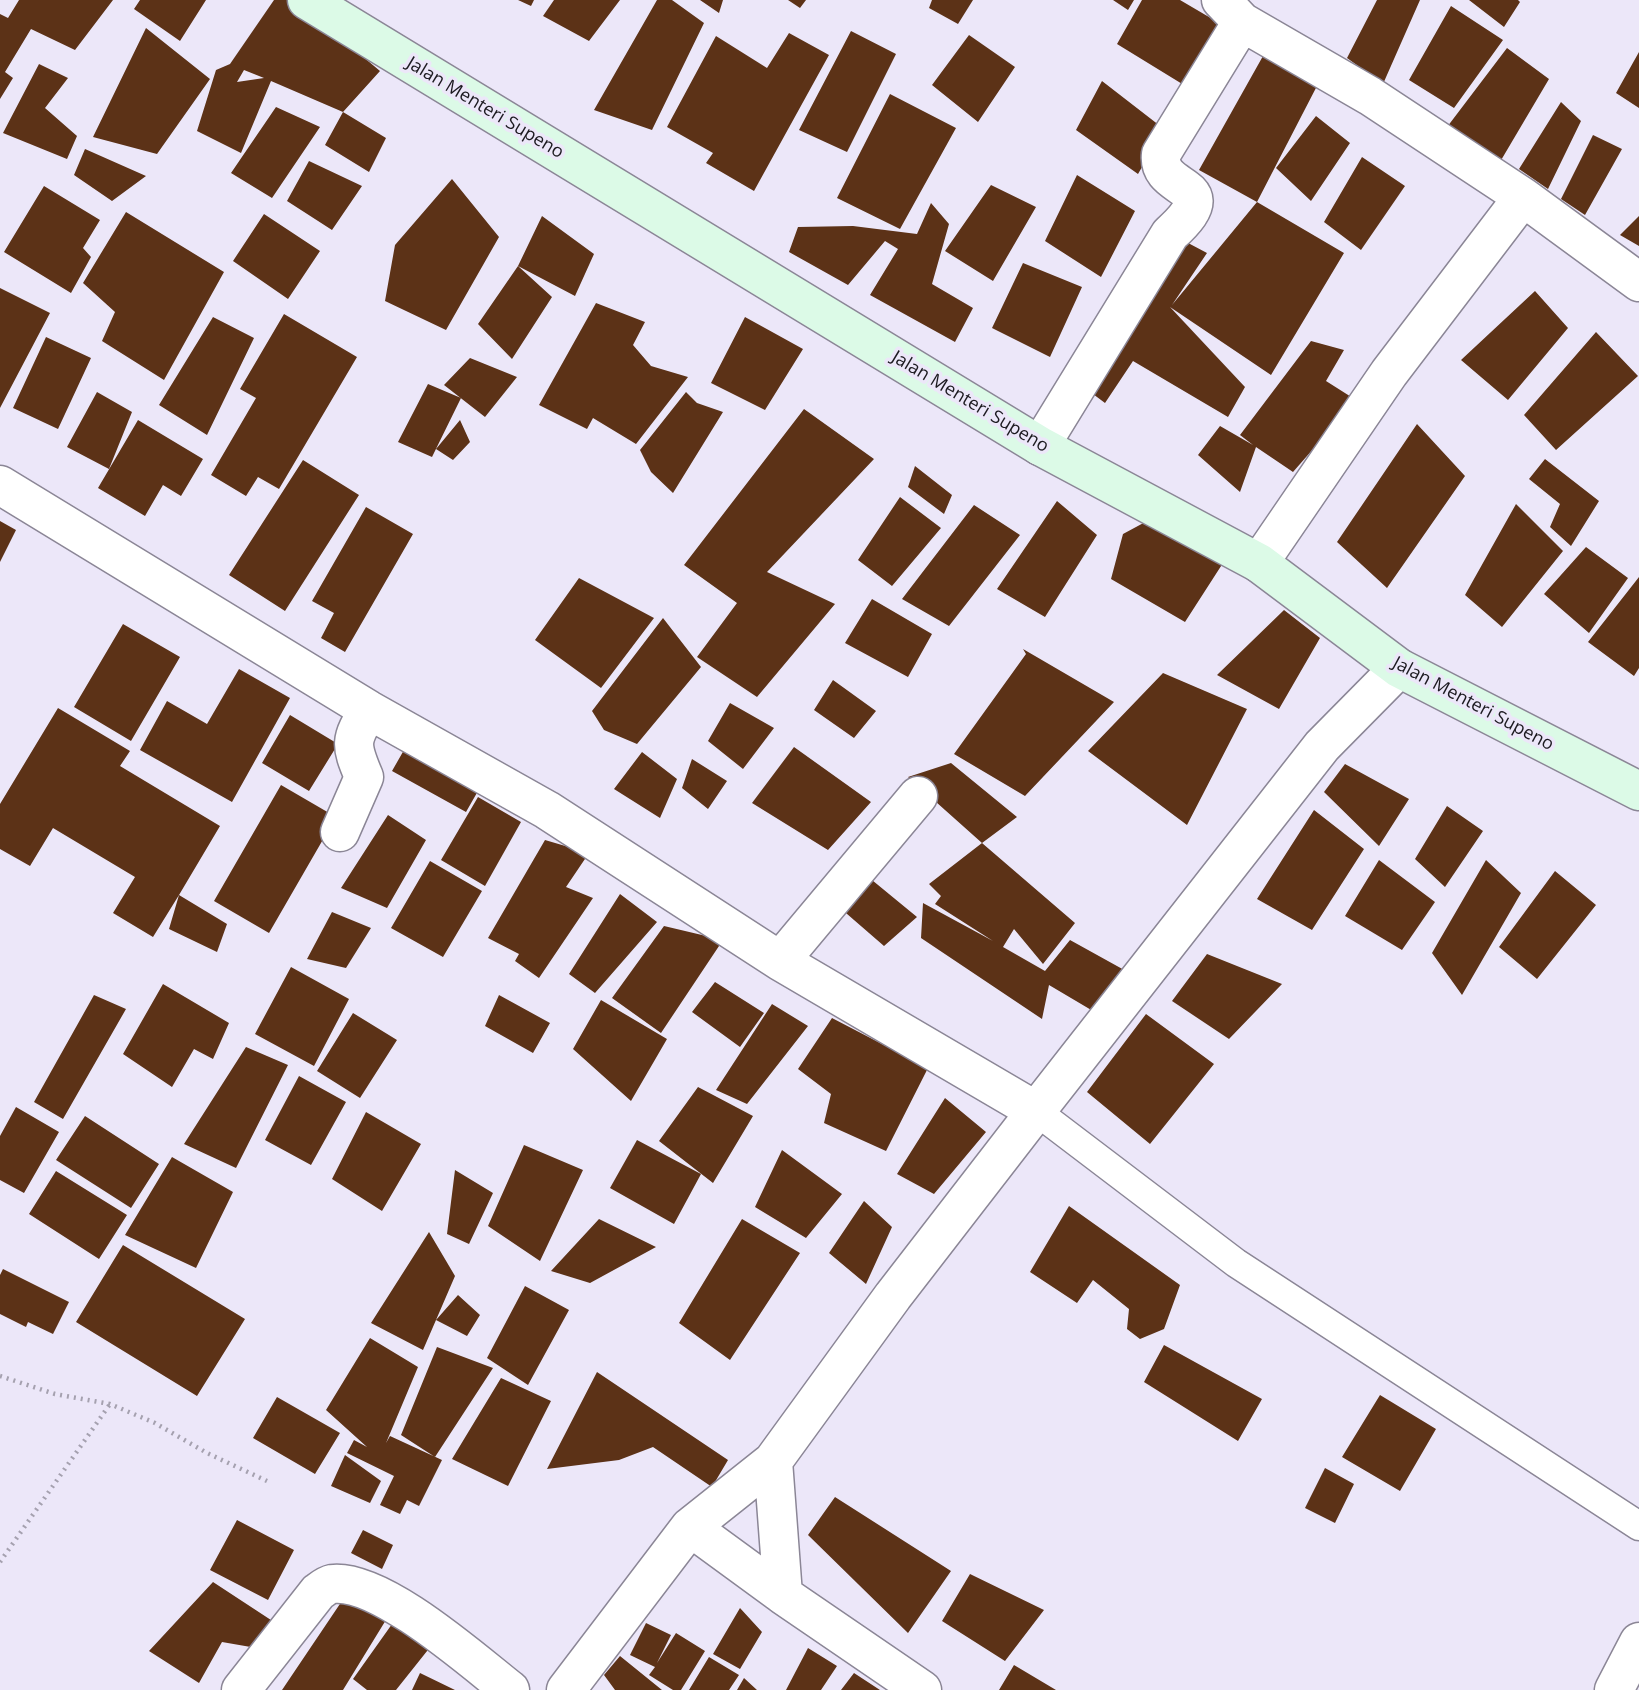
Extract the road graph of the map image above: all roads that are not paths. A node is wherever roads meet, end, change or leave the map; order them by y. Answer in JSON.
{"nodes":[{"id":1,"x":307,"y":0,"type":"edge"},
{"id":2,"x":1231,"y":11,"type":"edge"},
{"id":3,"x":1523,"y":197,"type":"junction"},
{"id":4,"x":1639,"y":282,"type":"edge"},
{"id":5,"x":1040,"y":446,"type":"junction"},
{"id":6,"x":0,"y":485,"type":"edge"},
{"id":7,"x":1259,"y":563,"type":"junction"},
{"id":8,"x":1399,"y":668,"type":"junction"},
{"id":9,"x":369,"y":710,"type":"junction"},
{"id":10,"x":1639,"y":791,"type":"edge"},
{"id":11,"x":918,"y":796,"type":"dead end"},
{"id":12,"x":340,"y":832,"type":"dead end"},
{"id":13,"x":780,"y":961,"type":"junction"},
{"id":14,"x":1036,"y":1111,"type":"junction"},
{"id":15,"x":773,"y":1461,"type":"junction"},
{"id":16,"x":1639,"y":1526,"type":"edge"},
{"id":17,"x":690,"y":1527,"type":"junction"},
{"id":18,"x":782,"y":1595,"type":"junction"},
{"id":19,"x":1639,"y":1642,"type":"edge"},
{"id":20,"x":241,"y":1690,"type":"edge"},
{"id":21,"x":510,"y":1690,"type":"edge"},
{"id":22,"x":566,"y":1690,"type":"edge"},
{"id":23,"x":922,"y":1690,"type":"edge"},
{"id":24,"x":1614,"y":1690,"type":"edge"}],
"edges":[{"from":1,"to":5,"type":"main road","name":"Jalan Menteri Supeno"},
{"from":2,"to":3,"type":"street"},
{"from":2,"to":5,"type":"street"},
{"from":3,"to":4,"type":"street"},
{"from":3,"to":7,"type":"street"},
{"from":5,"to":7,"type":"main road","name":"Jalan Menteri Supeno"},
{"from":6,"to":9,"type":"street"},
{"from":7,"to":8,"type":"main road","name":"Jalan Menteri Supeno"},
{"from":8,"to":10,"type":"main road","name":"Jalan Menteri Supeno"},
{"from":8,"to":14,"type":"street"},
{"from":9,"to":12,"type":"street"},
{"from":9,"to":13,"type":"street"},
{"from":11,"to":13,"type":"street"},
{"from":13,"to":14,"type":"street"},
{"from":14,"to":15,"type":"street"},
{"from":14,"to":16,"type":"lane"},
{"from":15,"to":17,"type":"street"},
{"from":15,"to":18,"type":"street"},
{"from":17,"to":18,"type":"street"},
{"from":17,"to":22,"type":"street"},
{"from":18,"to":23,"type":"street"},
{"from":19,"to":24,"type":"street"},
{"from":20,"to":21,"type":"street"}]}
